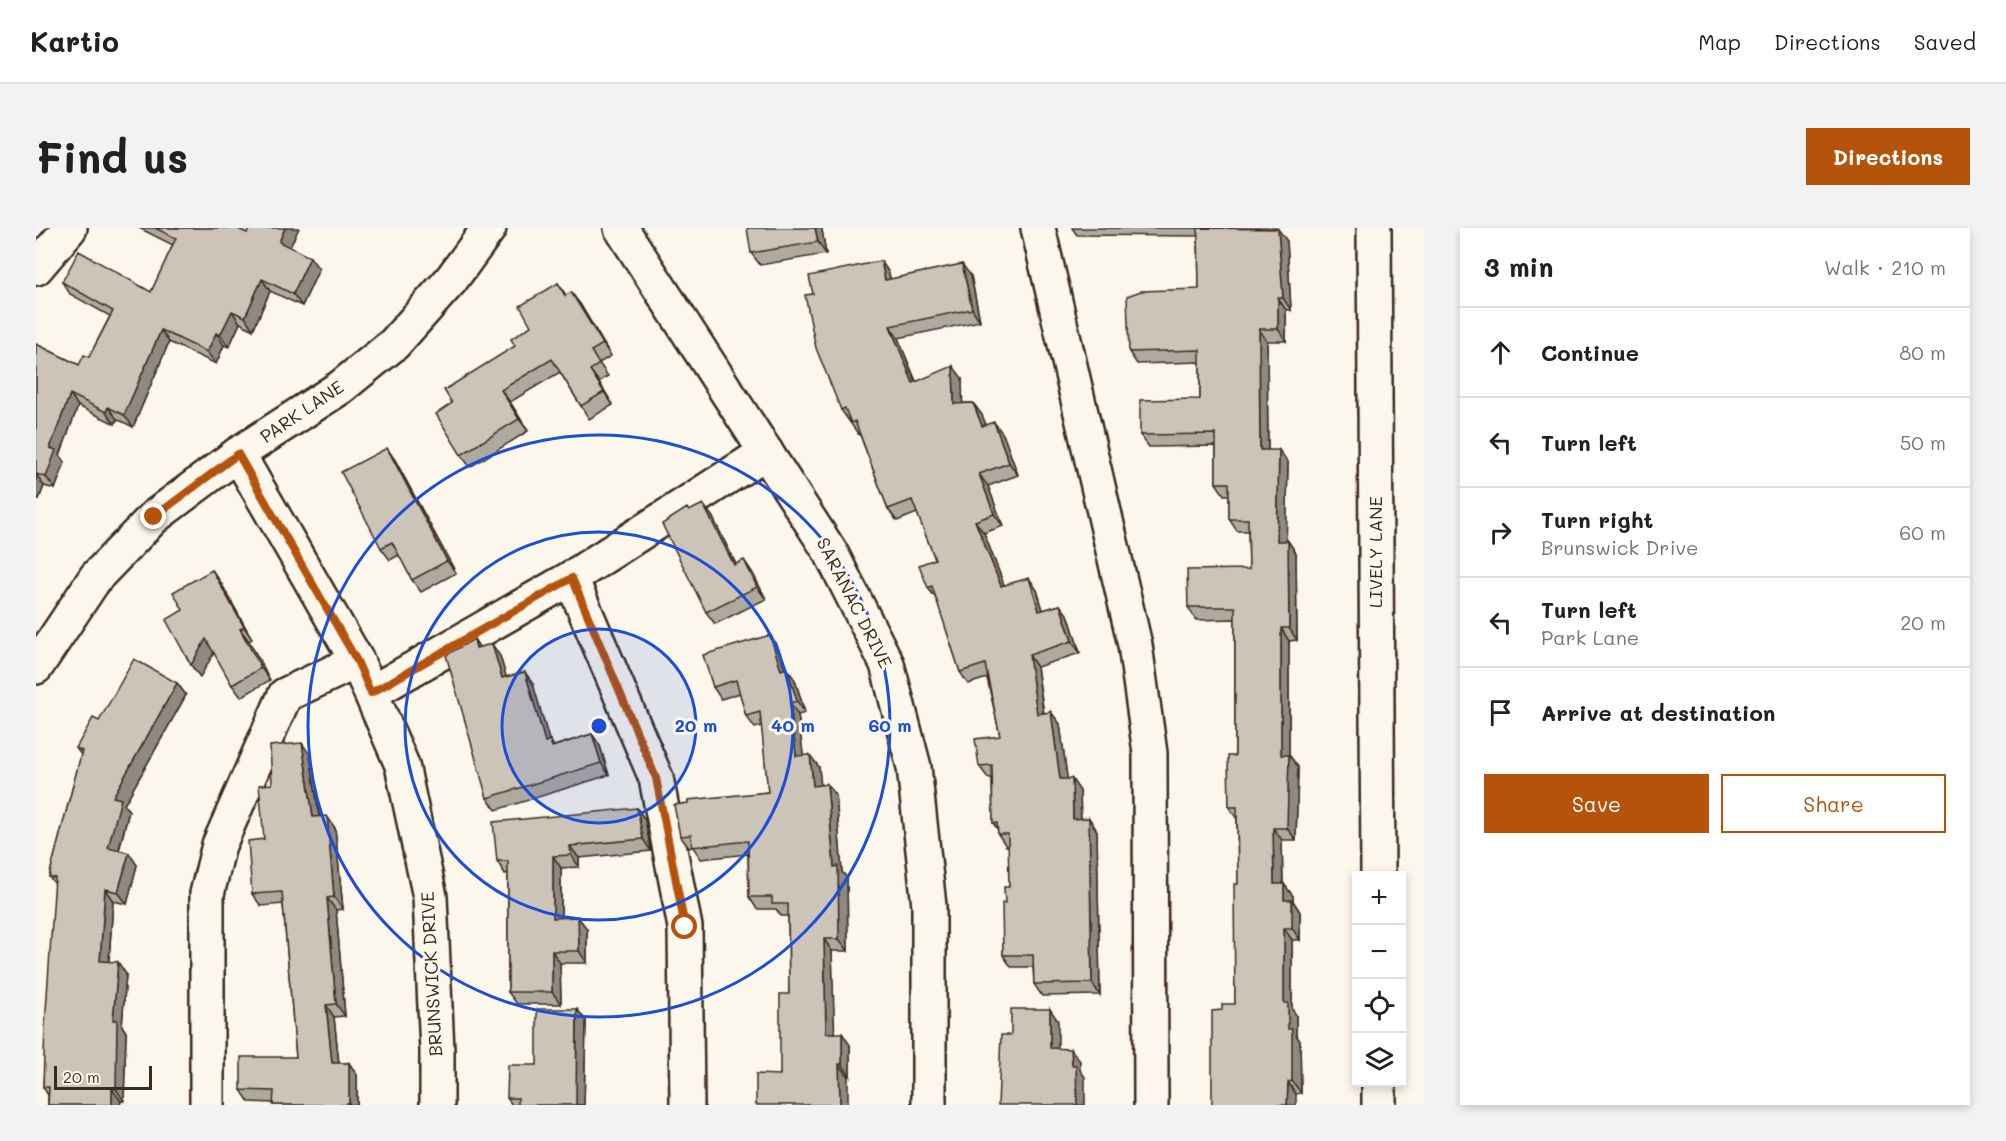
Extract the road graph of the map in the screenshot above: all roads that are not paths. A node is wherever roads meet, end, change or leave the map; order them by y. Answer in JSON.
{"nodes":[{"id":1,"x":70,"y":228,"type":"edge"},
{"id":2,"x":489,"y":228,"type":"edge"},
{"id":3,"x":621,"y":228,"type":"edge"},
{"id":4,"x":1038,"y":228,"type":"edge"},
{"id":5,"x":1374,"y":228,"type":"edge"},
{"id":6,"x":36,"y":268,"type":"edge"},
{"id":7,"x":766,"y":452,"type":"junction"},
{"id":8,"x":238,"y":454,"type":"junction"},
{"id":9,"x":572,"y":578,"type":"junction"},
{"id":10,"x":357,"y":661,"type":"junction"},
{"id":11,"x":36,"y":666,"type":"edge"},
{"id":12,"x":371,"y":693,"type":"junction"},
{"id":13,"x":1378,"y":871,"type":"edge"},
{"id":14,"x":1379,"y":1087,"type":"edge"},
{"id":15,"x":207,"y":1105,"type":"edge"},
{"id":16,"x":437,"y":1105,"type":"edge"},
{"id":17,"x":687,"y":1105,"type":"edge"},
{"id":18,"x":928,"y":1105,"type":"edge"},
{"id":19,"x":1151,"y":1105,"type":"edge"},
{"id":20,"x":1379,"y":1105,"type":"edge"}],
"edges":[{"from":1,"to":6,"type":"street"},
{"from":2,"to":8,"type":"street","name":"PARK LANE"},
{"from":3,"to":7,"type":"street","name":"SARANAC DRIVE"},
{"from":4,"to":19,"type":"street"},
{"from":5,"to":13,"type":"street","name":"LIVELY LANE"},
{"from":7,"to":9,"type":"street"},
{"from":7,"to":18,"type":"street","name":"SARANAC DRIVE"},
{"from":8,"to":10,"type":"street","name":"BRUNSWICK DRIVE"},
{"from":8,"to":11,"type":"street","name":"PARK LANE"},
{"from":9,"to":12,"type":"street"},
{"from":9,"to":17,"type":"street"},
{"from":10,"to":12,"type":"street","name":"BRUNSWICK DRIVE"},
{"from":10,"to":15,"type":"street"},
{"from":12,"to":16,"type":"street","name":"BRUNSWICK DRIVE"},
{"from":14,"to":20,"type":"street"}]}
